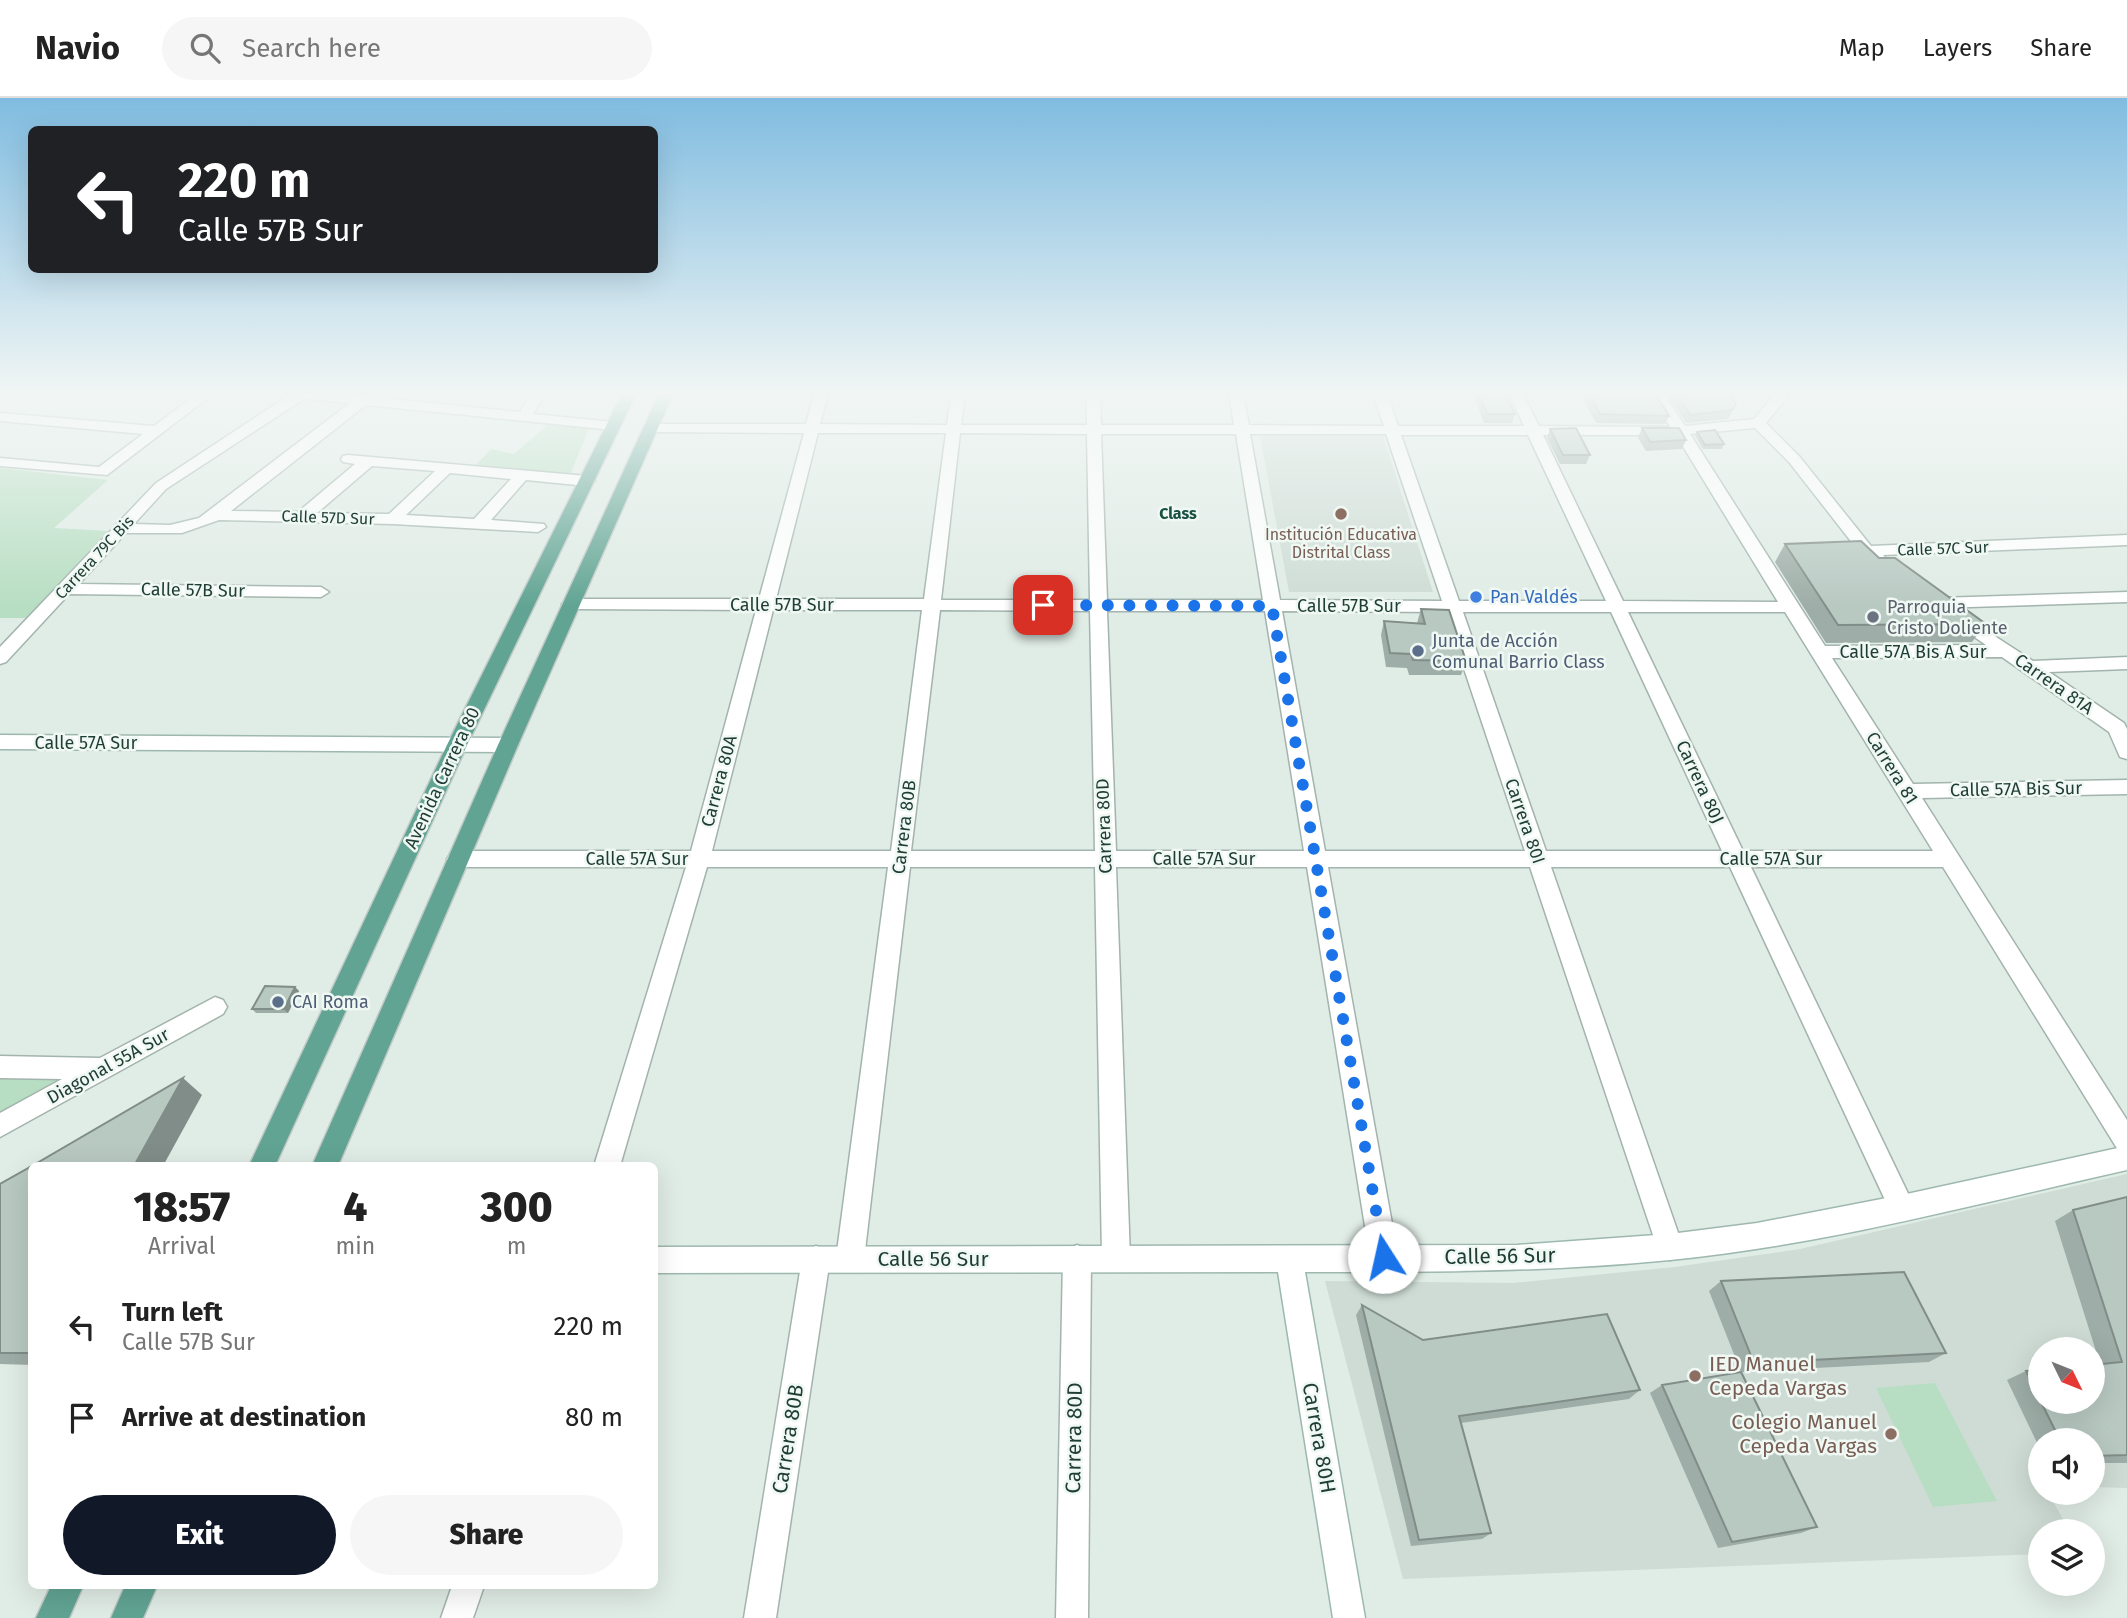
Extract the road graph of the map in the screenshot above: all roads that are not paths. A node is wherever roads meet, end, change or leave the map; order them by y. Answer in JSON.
{"nodes":[{"id":1,"x":30,"y":465,"type":"edge"},
{"id":2,"x":111,"y":465,"type":"edge"},
{"id":3,"x":193,"y":465,"type":"edge"},
{"id":4,"x":278,"y":465,"type":"edge"},
{"id":5,"x":363,"y":465,"type":"edge"},
{"id":6,"x":412,"y":465,"type":"edge"},
{"id":7,"x":595,"y":465,"type":"edge"},
{"id":8,"x":634,"y":465,"type":"edge"},
{"id":9,"x":802,"y":465,"type":"edge"},
{"id":10,"x":950,"y":465,"type":"edge"},
{"id":11,"x":1095,"y":465,"type":"edge"},
{"id":12,"x":1248,"y":465,"type":"edge"},
{"id":13,"x":1404,"y":465,"type":"edge"},
{"id":14,"x":1550,"y":465,"type":"edge"},
{"id":15,"x":1703,"y":465,"type":"edge"},
{"id":16,"x":1798,"y":465,"type":"edge"},
{"id":17,"x":447,"y":468,"type":"junction"},
{"id":18,"x":522,"y":475,"type":"junction"},
{"id":19,"x":587,"y":481,"type":"junction"},
{"id":20,"x":216,"y":515,"type":"junction"},
{"id":21,"x":303,"y":516,"type":"junction"},
{"id":22,"x":393,"y":519,"type":"junction"},
{"id":23,"x":478,"y":524,"type":"junction"},
{"id":24,"x":538,"y":527,"type":"dead end"},
{"id":25,"x":122,"y":528,"type":"junction"},
{"id":26,"x":2127,"y":540,"type":"edge"},
{"id":27,"x":1860,"y":551,"type":"junction"},
{"id":28,"x":1897,"y":573,"type":"edge"},
{"id":29,"x":65,"y":589,"type":"junction"},
{"id":30,"x":321,"y":592,"type":"dead end"},
{"id":31,"x":2127,"y":597,"type":"edge"},
{"id":32,"x":571,"y":604,"type":"junction"},
{"id":33,"x":765,"y":605,"type":"junction"},
{"id":34,"x":932,"y":605,"type":"junction"},
{"id":35,"x":1098,"y":606,"type":"junction"},
{"id":36,"x":1272,"y":606,"type":"junction"},
{"id":37,"x":1452,"y":606,"type":"junction"},
{"id":38,"x":1617,"y":607,"type":"junction"},
{"id":39,"x":1790,"y":607,"type":"junction"},
{"id":40,"x":2008,"y":651,"type":"junction"},
{"id":41,"x":1819,"y":652,"type":"junction"},
{"id":42,"x":0,"y":658,"type":"edge"},
{"id":43,"x":2127,"y":663,"type":"edge"},
{"id":44,"x":2030,"y":667,"type":"junction"},
{"id":45,"x":0,"y":742,"type":"edge"},
{"id":46,"x":457,"y":745,"type":"junction"},
{"id":47,"x":508,"y":745,"type":"junction"},
{"id":48,"x":2127,"y":752,"type":"edge"},
{"id":49,"x":2127,"y":788,"type":"edge"},
{"id":50,"x":1906,"y":791,"type":"junction"},
{"id":51,"x":458,"y":859,"type":"junction"},
{"id":52,"x":699,"y":859,"type":"junction"},
{"id":53,"x":900,"y":859,"type":"junction"},
{"id":54,"x":1105,"y":859,"type":"junction"},
{"id":55,"x":1316,"y":859,"type":"junction"},
{"id":56,"x":1538,"y":859,"type":"junction"},
{"id":57,"x":1737,"y":859,"type":"junction"},
{"id":58,"x":1949,"y":859,"type":"junction"},
{"id":59,"x":215,"y":1007,"type":"dead end"},
{"id":60,"x":0,"y":1067,"type":"edge"},
{"id":61,"x":102,"y":1069,"type":"junction"},
{"id":62,"x":0,"y":1126,"type":"edge"},
{"id":63,"x":2127,"y":1142,"type":"edge"},
{"id":64,"x":2127,"y":1158,"type":"edge"},
{"id":65,"x":264,"y":1162,"type":"edge"},
{"id":66,"x":327,"y":1162,"type":"edge"},
{"id":67,"x":608,"y":1162,"type":"edge"},
{"id":68,"x":1902,"y":1208,"type":"junction"},
{"id":69,"x":1670,"y":1247,"type":"junction"},
{"id":70,"x":1289,"y":1257,"type":"junction"},
{"id":71,"x":1384,"y":1257,"type":"junction"},
{"id":72,"x":1077,"y":1258,"type":"junction"},
{"id":73,"x":1116,"y":1258,"type":"junction"},
{"id":74,"x":816,"y":1259,"type":"junction"},
{"id":75,"x":850,"y":1259,"type":"junction"},
{"id":76,"x":658,"y":1260,"type":"edge"},
{"id":77,"x":140,"y":1589,"type":"edge"},
{"id":78,"x":467,"y":1589,"type":"edge"},
{"id":79,"x":127,"y":1618,"type":"edge"},
{"id":80,"x":457,"y":1618,"type":"edge"},
{"id":81,"x":761,"y":1618,"type":"edge"},
{"id":82,"x":1072,"y":1618,"type":"edge"},
{"id":83,"x":1349,"y":1618,"type":"edge"}],
"edges":[{"from":1,"to":2,"type":"street"},
{"from":3,"to":25,"type":"street","name":"Carrera 79C Bis"},
{"from":4,"to":20,"type":"street"},
{"from":5,"to":21,"type":"street"},
{"from":6,"to":17,"type":"street"},
{"from":7,"to":19,"type":"main road","name":"Avenida Carrera 80"},
{"from":8,"to":32,"type":"main road"},
{"from":9,"to":33,"type":"street","name":"Carrera 80A"},
{"from":10,"to":34,"type":"street","name":"Carrera 80B"},
{"from":11,"to":35,"type":"street","name":"Carrera 80D"},
{"from":12,"to":36,"type":"street"},
{"from":13,"to":37,"type":"street","name":"Carrera 80I"},
{"from":14,"to":38,"type":"street","name":"Carrera 80J"},
{"from":15,"to":39,"type":"street","name":"Carrera 81"},
{"from":16,"to":27,"type":"street"},
{"from":17,"to":18,"type":"street"},
{"from":17,"to":22,"type":"street"},
{"from":18,"to":19,"type":"street"},
{"from":18,"to":23,"type":"street"},
{"from":19,"to":46,"type":"main road","name":"Avenida Carrera 80"},
{"from":20,"to":21,"type":"street","name":"Calle 57D Sur"},
{"from":20,"to":25,"type":"street","name":"Calle 57D Sur"},
{"from":21,"to":22,"type":"street","name":"Calle 57D Sur"},
{"from":22,"to":23,"type":"street","name":"Calle 57D Sur"},
{"from":23,"to":24,"type":"street","name":"Calle 57D Sur"},
{"from":25,"to":29,"type":"street","name":"Carrera 79C Bis"},
{"from":26,"to":27,"type":"street","name":"Calle 57C Sur"},
{"from":27,"to":28,"type":"street"},
{"from":29,"to":30,"type":"street","name":"Calle 57B Sur"},
{"from":29,"to":42,"type":"street","name":"Carrera 79C Bis"},
{"from":31,"to":40,"type":"street","name":"Carrera 81A"},
{"from":32,"to":33,"type":"street","name":"Calle 57B Sur"},
{"from":32,"to":47,"type":"main road"},
{"from":33,"to":34,"type":"street","name":"Calle 57B Sur"},
{"from":33,"to":52,"type":"street","name":"Carrera 80A"},
{"from":34,"to":35,"type":"street","name":"Calle 57B Sur"},
{"from":34,"to":53,"type":"street","name":"Carrera 80B"},
{"from":35,"to":36,"type":"street","name":"Calle 57B Sur"},
{"from":35,"to":54,"type":"street","name":"Carrera 80D"},
{"from":36,"to":37,"type":"street","name":"Calle 57B Sur"},
{"from":36,"to":55,"type":"street"},
{"from":37,"to":38,"type":"street","name":"Calle 57B Sur"},
{"from":37,"to":56,"type":"street","name":"Carrera 80I"},
{"from":38,"to":39,"type":"street","name":"Calle 57B Sur"},
{"from":38,"to":57,"type":"street","name":"Carrera 80J"},
{"from":39,"to":41,"type":"street","name":"Carrera 81"},
{"from":40,"to":41,"type":"street","name":"Calle 57A Bis A Sur"},
{"from":40,"to":44,"type":"street","name":"Carrera 81A"},
{"from":41,"to":50,"type":"street","name":"Carrera 81"},
{"from":43,"to":44,"type":"street"},
{"from":44,"to":48,"type":"street","name":"Carrera 81A"},
{"from":45,"to":46,"type":"street","name":"Calle 57A Sur"},
{"from":46,"to":47,"type":"street","name":"Calle 57A Sur"},
{"from":46,"to":65,"type":"main road","name":"Avenida Carrera 80"},
{"from":47,"to":51,"type":"main road"},
{"from":49,"to":50,"type":"street","name":"Calle 57A Bis Sur"},
{"from":50,"to":58,"type":"street","name":"Carrera 81"},
{"from":51,"to":52,"type":"street","name":"Calle 57A Sur"},
{"from":51,"to":66,"type":"main road"},
{"from":52,"to":53,"type":"street","name":"Calle 57A Sur"},
{"from":52,"to":67,"type":"street","name":"Carrera 80A"},
{"from":53,"to":54,"type":"street","name":"Calle 57A Sur"},
{"from":53,"to":75,"type":"street","name":"Carrera 80B"},
{"from":54,"to":55,"type":"street","name":"Calle 57A Sur"},
{"from":54,"to":73,"type":"street","name":"Carrera 80D"},
{"from":55,"to":56,"type":"street","name":"Calle 57A Sur"},
{"from":55,"to":71,"type":"street"},
{"from":56,"to":57,"type":"street","name":"Calle 57A Sur"},
{"from":56,"to":69,"type":"street","name":"Carrera 80I"},
{"from":57,"to":58,"type":"street","name":"Calle 57A Sur"},
{"from":57,"to":68,"type":"street","name":"Carrera 80J"},
{"from":58,"to":63,"type":"street","name":"Carrera 81"},
{"from":59,"to":61,"type":"street","name":"Diagonal 55A Sur"},
{"from":60,"to":61,"type":"street"},
{"from":61,"to":62,"type":"street","name":"Diagonal 55A Sur"},
{"from":64,"to":68,"type":"street","name":"Calle 56 Sur"},
{"from":68,"to":69,"type":"street","name":"Calle 56 Sur"},
{"from":69,"to":71,"type":"street","name":"Calle 56 Sur"},
{"from":70,"to":71,"type":"street","name":"Calle 56 Sur"},
{"from":70,"to":73,"type":"street","name":"Calle 56 Sur"},
{"from":70,"to":83,"type":"street","name":"Carrera 80H"},
{"from":72,"to":73,"type":"street","name":"Calle 56 Sur"},
{"from":72,"to":75,"type":"street","name":"Calle 56 Sur"},
{"from":72,"to":82,"type":"street","name":"Carrera 80D"},
{"from":74,"to":75,"type":"street","name":"Calle 56 Sur"},
{"from":74,"to":76,"type":"street","name":"Calle 56 Sur"},
{"from":74,"to":81,"type":"street","name":"Carrera 80B"},
{"from":77,"to":79,"type":"main road"},
{"from":78,"to":80,"type":"street"}]}
